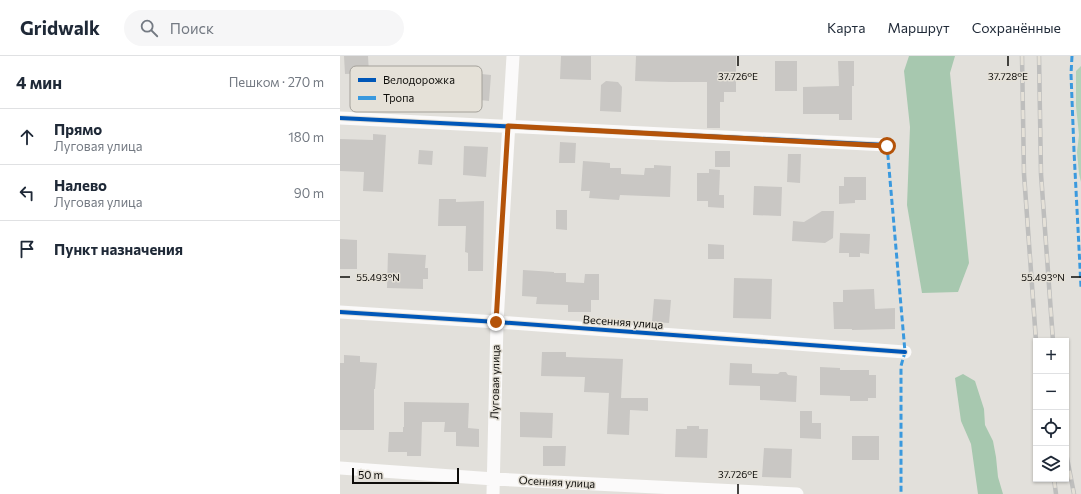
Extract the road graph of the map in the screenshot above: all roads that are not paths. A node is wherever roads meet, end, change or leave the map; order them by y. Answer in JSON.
{"nodes":[{"id":1,"x":513,"y":56,"type":"edge"},
{"id":2,"x":340,"y":118,"type":"edge"},
{"id":3,"x":508,"y":126,"type":"junction"},
{"id":4,"x":887,"y":146,"type":"dead end"},
{"id":5,"x":340,"y":312,"type":"edge"},
{"id":6,"x":496,"y":322,"type":"junction"},
{"id":7,"x":905,"y":352,"type":"dead end"},
{"id":8,"x":340,"y":468,"type":"edge"},
{"id":9,"x":494,"y":479,"type":"junction"},
{"id":10,"x":493,"y":494,"type":"edge"},
{"id":11,"x":797,"y":494,"type":"edge"}],
"edges":[{"from":1,"to":3,"type":"street","name":"Луговая улица"},
{"from":2,"to":3,"type":"street"},
{"from":3,"to":4,"type":"street"},
{"from":3,"to":6,"type":"street","name":"Луговая улица"},
{"from":5,"to":6,"type":"street","name":"Весенняя улица"},
{"from":6,"to":7,"type":"street","name":"Весенняя улица"},
{"from":6,"to":9,"type":"street","name":"Луговая улица"},
{"from":8,"to":9,"type":"street","name":"Осенняя улица"},
{"from":9,"to":10,"type":"street","name":"Луговая улица"},
{"from":9,"to":11,"type":"street","name":"Осенняя улица"}]}
